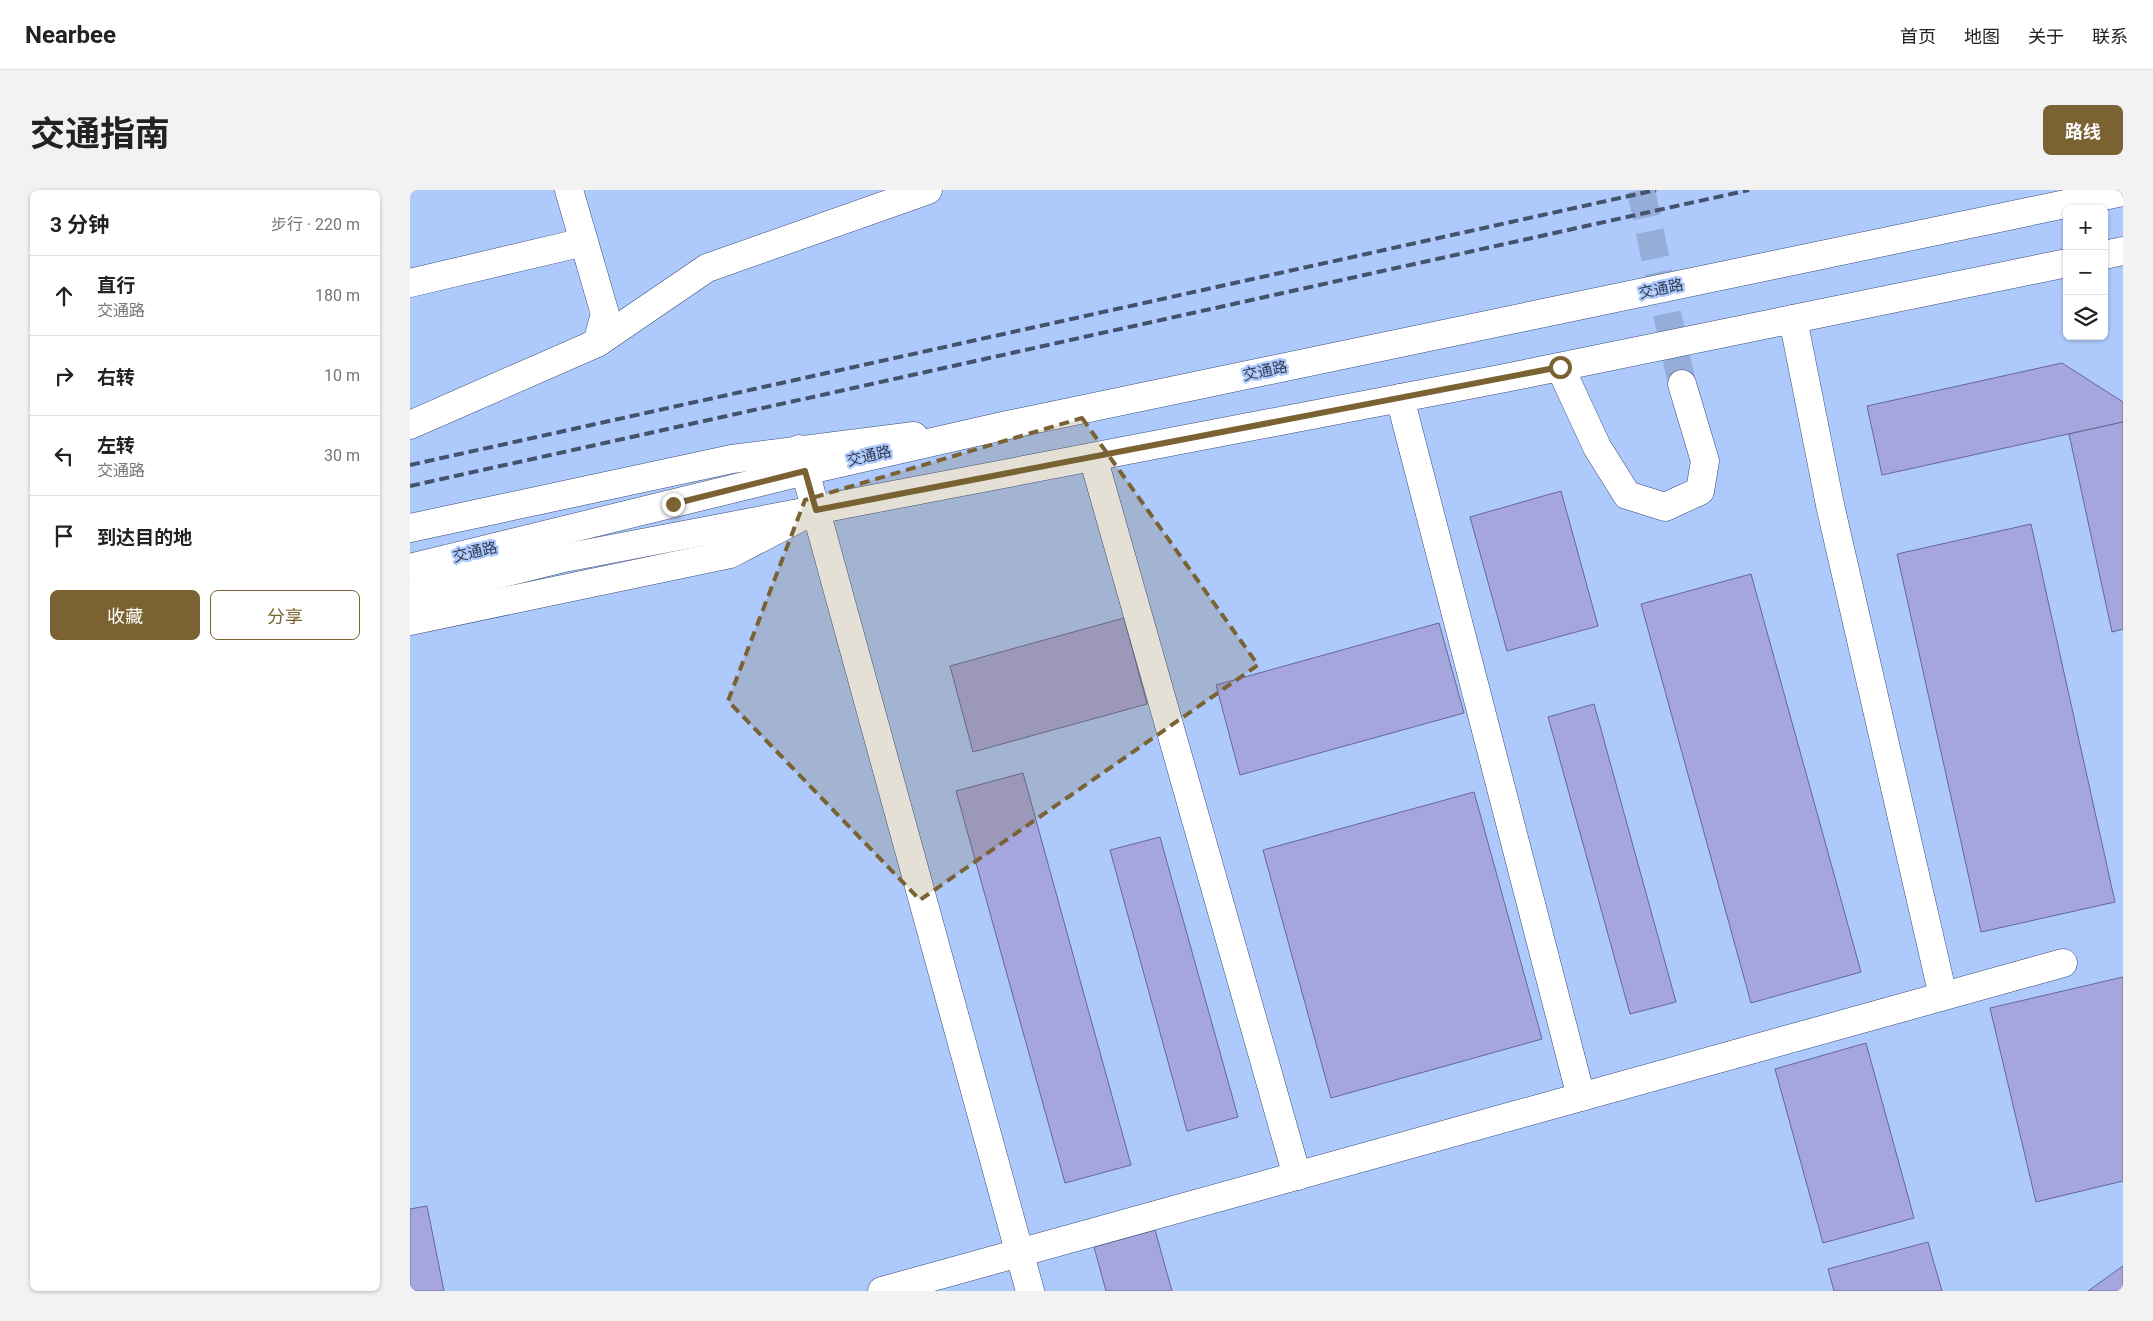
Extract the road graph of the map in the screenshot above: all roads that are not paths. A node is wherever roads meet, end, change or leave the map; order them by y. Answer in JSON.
{"nodes":[{"id":1,"x":569,"y":190,"type":"edge"},
{"id":2,"x":928,"y":190,"type":"edge"},
{"id":3,"x":2123,"y":192,"type":"edge"},
{"id":4,"x":584,"y":242,"type":"junction"},
{"id":5,"x":2123,"y":251,"type":"edge"},
{"id":6,"x":2108,"y":254,"type":"edge"},
{"id":7,"x":2063,"y":264,"type":"edge"},
{"id":8,"x":410,"y":283,"type":"edge"},
{"id":9,"x":1793,"y":319,"type":"junction"},
{"id":10,"x":597,"y":343,"type":"junction"},
{"id":11,"x":1560,"y":367,"type":"junction"},
{"id":12,"x":1682,"y":384,"type":"tunnel mouth"},
{"id":13,"x":1400,"y":398,"type":"junction"},
{"id":14,"x":410,"y":425,"type":"edge"},
{"id":15,"x":1093,"y":457,"type":"junction"},
{"id":16,"x":802,"y":460,"type":"junction"},
{"id":17,"x":816,"y":510,"type":"junction"},
{"id":18,"x":410,"y":528,"type":"edge"},
{"id":19,"x":410,"y":568,"type":"edge"},
{"id":20,"x":410,"y":596,"type":"edge"},
{"id":21,"x":410,"y":621,"type":"edge"},
{"id":22,"x":2063,"y":963,"type":"dead end"},
{"id":23,"x":1943,"y":996,"type":"junction"},
{"id":24,"x":1581,"y":1097,"type":"junction"},
{"id":25,"x":1297,"y":1176,"type":"junction"},
{"id":26,"x":1019,"y":1253,"type":"junction"},
{"id":27,"x":882,"y":1291,"type":"edge"},
{"id":28,"x":1030,"y":1291,"type":"edge"}],
"edges":[{"from":1,"to":4,"type":"main road"},
{"from":2,"to":10,"type":"main road"},
{"from":3,"to":16,"type":"main road","name":"交通路"},
{"from":4,"to":8,"type":"main road"},
{"from":4,"to":10,"type":"main road"},
{"from":5,"to":6,"type":"main road"},
{"from":7,"to":9,"type":"main road","name":"交通路"},
{"from":9,"to":11,"type":"main road","name":"交通路"},
{"from":9,"to":23,"type":"main road"},
{"from":10,"to":14,"type":"main road"},
{"from":11,"to":12,"type":"main road"},
{"from":11,"to":13,"type":"main road","name":"交通路"},
{"from":13,"to":15,"type":"main road","name":"交通路"},
{"from":13,"to":24,"type":"main road"},
{"from":15,"to":17,"type":"main road","name":"交通路"},
{"from":15,"to":25,"type":"main road"},
{"from":16,"to":17,"type":"main road"},
{"from":16,"to":18,"type":"main road"},
{"from":16,"to":19,"type":"main road","name":"交通路"},
{"from":17,"to":20,"type":"main road","name":"交通路"},
{"from":17,"to":21,"type":"main road"},
{"from":17,"to":26,"type":"main road"},
{"from":22,"to":23,"type":"main road"},
{"from":23,"to":24,"type":"main road"},
{"from":24,"to":25,"type":"main road"},
{"from":25,"to":26,"type":"main road"},
{"from":26,"to":27,"type":"main road"},
{"from":26,"to":28,"type":"main road"}]}
